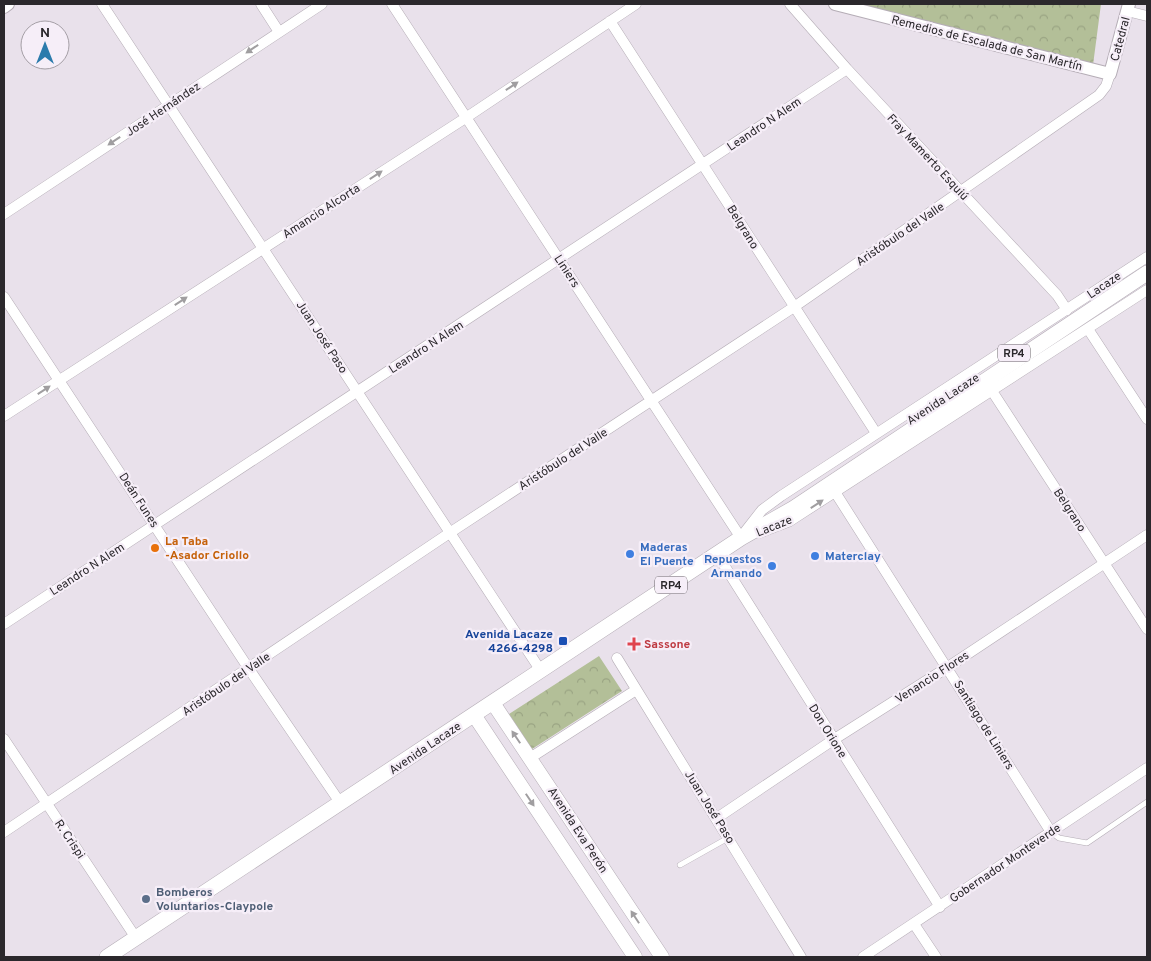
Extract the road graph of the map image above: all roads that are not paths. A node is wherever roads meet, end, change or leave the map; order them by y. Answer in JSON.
{"nodes":[{"id":1,"x":8,"y":4,"type":"edge"},
{"id":2,"x":102,"y":4,"type":"edge"},
{"id":3,"x":261,"y":4,"type":"edge"},
{"id":4,"x":322,"y":4,"type":"edge"},
{"id":5,"x":392,"y":4,"type":"edge"},
{"id":6,"x":636,"y":4,"type":"edge"},
{"id":7,"x":790,"y":4,"type":"edge"},
{"id":8,"x":835,"y":4,"type":"edge"},
{"id":9,"x":4,"y":6,"type":"edge"},
{"id":10,"x":1128,"y":8,"type":"edge"},
{"id":11,"x":1147,"y":16,"type":"edge"},
{"id":12,"x":610,"y":21,"type":"junction"},
{"id":13,"x":279,"y":32,"type":"junction"},
{"id":14,"x":847,"y":69,"type":"junction"},
{"id":15,"x":1110,"y":74,"type":"junction"},
{"id":16,"x":169,"y":105,"type":"junction"},
{"id":17,"x":467,"y":117,"type":"junction"},
{"id":18,"x":704,"y":165,"type":"junction"},
{"id":19,"x":960,"y":193,"type":"junction"},
{"id":20,"x":4,"y":214,"type":"edge"},
{"id":21,"x":264,"y":248,"type":"junction"},
{"id":22,"x":1147,"y":256,"type":"edge"},
{"id":23,"x":559,"y":260,"type":"junction"},
{"id":24,"x":1147,"y":265,"type":"edge"},
{"id":25,"x":1147,"y":273,"type":"edge"},
{"id":26,"x":1147,"y":290,"type":"edge"},
{"id":27,"x":4,"y":297,"type":"edge"},
{"id":28,"x":794,"y":307,"type":"junction"},
{"id":29,"x":1067,"y":310,"type":"junction"},
{"id":30,"x":1088,"y":329,"type":"junction"},
{"id":31,"x":60,"y":380,"type":"junction"},
{"id":32,"x":992,"y":391,"type":"junction"},
{"id":33,"x":359,"y":392,"type":"junction"},
{"id":34,"x":653,"y":400,"type":"junction"},
{"id":35,"x":4,"y":416,"type":"edge"},
{"id":36,"x":1147,"y":419,"type":"edge"},
{"id":37,"x":880,"y":440,"type":"junction"},
{"id":38,"x":835,"y":492,"type":"junction"},
{"id":39,"x":155,"y":525,"type":"junction"},
{"id":40,"x":451,"y":532,"type":"junction"},
{"id":41,"x":1147,"y":535,"type":"edge"},
{"id":42,"x":741,"y":538,"type":"junction"},
{"id":43,"x":717,"y":554,"type":"junction"},
{"id":44,"x":1104,"y":563,"type":"junction"},
{"id":45,"x":4,"y":624,"type":"edge"},
{"id":46,"x":1147,"y":629,"type":"edge"},
{"id":47,"x":617,"y":658,"type":"dead end"},
{"id":48,"x":948,"y":668,"type":"junction"},
{"id":49,"x":249,"y":669,"type":"junction"},
{"id":50,"x":541,"y":671,"type":"junction"},
{"id":51,"x":636,"y":690,"type":"junction"},
{"id":52,"x":493,"y":703,"type":"junction"},
{"id":53,"x":474,"y":715,"type":"junction"},
{"id":54,"x":4,"y":739,"type":"edge"},
{"id":55,"x":833,"y":740,"type":"junction"},
{"id":56,"x":530,"y":758,"type":"junction"},
{"id":57,"x":1147,"y":768,"type":"edge"},
{"id":58,"x":1147,"y":802,"type":"edge"},
{"id":59,"x":47,"y":804,"type":"junction"},
{"id":60,"x":341,"y":804,"type":"junction"},
{"id":61,"x":717,"y":818,"type":"junction"},
{"id":62,"x":4,"y":832,"type":"edge"},
{"id":63,"x":1051,"y":832,"type":"junction"},
{"id":64,"x":729,"y":838,"type":"junction"},
{"id":65,"x":680,"y":865,"type":"dead end"},
{"id":66,"x":940,"y":906,"type":"junction"},
{"id":67,"x":914,"y":924,"type":"junction"},
{"id":68,"x":136,"y":938,"type":"junction"},
{"id":69,"x":107,"y":957,"type":"edge"},
{"id":70,"x":635,"y":957,"type":"edge"},
{"id":71,"x":662,"y":957,"type":"edge"},
{"id":72,"x":801,"y":957,"type":"edge"},
{"id":73,"x":863,"y":957,"type":"edge"},
{"id":74,"x":936,"y":957,"type":"edge"}],
"edges":[{"from":1,"to":9,"type":"street"},
{"from":2,"to":16,"type":"street","name":"Juan José Paso"},
{"from":3,"to":13,"type":"street"},
{"from":4,"to":13,"type":"street","name":"José Hernández"},
{"from":5,"to":17,"type":"street","name":"Liniers"},
{"from":6,"to":12,"type":"street","name":"Amancio Alcorta"},
{"from":7,"to":14,"type":"street","name":"Fray Mamerto Esquiú"},
{"from":8,"to":15,"type":"street","name":"Remedios de Escalada de San Martín"},
{"from":10,"to":11,"type":"street"},
{"from":10,"to":15,"type":"street","name":"Catedral"},
{"from":17,"to":12,"type":"street","name":"Amancio Alcorta","one_way":true},
{"from":12,"to":18,"type":"street","name":"Belgrano"},
{"from":13,"to":16,"type":"street","name":"José Hernández","one_way":true},
{"from":14,"to":18,"type":"street","name":"Leandro N Alem"},
{"from":14,"to":19,"type":"street","name":"Fray Mamerto Esquiú"},
{"from":15,"to":19,"type":"street","name":"Aristóbulo del Valle"},
{"from":16,"to":20,"type":"street","name":"José Hernández","one_way":true},
{"from":16,"to":21,"type":"street","name":"Juan José Paso"},
{"from":21,"to":17,"type":"street","name":"Amancio Alcorta","one_way":true},
{"from":17,"to":23,"type":"street","name":"Liniers"},
{"from":18,"to":23,"type":"street","name":"Leandro N Alem"},
{"from":18,"to":28,"type":"street","name":"Belgrano"},
{"from":19,"to":28,"type":"street","name":"Aristóbulo del Valle"},
{"from":19,"to":29,"type":"street","name":"Fray Mamerto Esquiú"},
{"from":31,"to":21,"type":"street","name":"Amancio Alcorta","one_way":true},
{"from":21,"to":33,"type":"street","name":"Juan José Paso"},
{"from":22,"to":29,"type":"street","name":"Lacaze"},
{"from":23,"to":33,"type":"street","name":"Leandro N Alem"},
{"from":23,"to":34,"type":"street","name":"Liniers"},
{"from":24,"to":37,"type":"main road","name":"Avenida Lacaze","number":"RP4"},
{"from":25,"to":37,"type":"main road","name":"Avenida Lacaze","number":"RP4"},
{"from":26,"to":30,"type":"street","name":"Lacaze"},
{"from":27,"to":31,"type":"street","name":"Deán Funes"},
{"from":28,"to":34,"type":"street","name":"Aristóbulo del Valle"},
{"from":28,"to":37,"type":"street","name":"Belgrano"},
{"from":29,"to":37,"type":"street","name":"Lacaze"},
{"from":30,"to":32,"type":"street","name":"Lacaze"},
{"from":30,"to":36,"type":"street"},
{"from":35,"to":31,"type":"street","name":"Amancio Alcorta","one_way":true},
{"from":31,"to":39,"type":"street","name":"Deán Funes"},
{"from":32,"to":38,"type":"street","name":"Lacaze"},
{"from":32,"to":44,"type":"street","name":"Belgrano"},
{"from":33,"to":39,"type":"street","name":"Leandro N Alem"},
{"from":33,"to":40,"type":"street","name":"Juan José Paso"},
{"from":34,"to":40,"type":"street","name":"Aristóbulo del Valle"},
{"from":34,"to":42,"type":"street","name":"Liniers"},
{"from":37,"to":42,"type":"main road","name":"Avenida Lacaze","number":"RP4"},
{"from":42,"to":38,"type":"street","name":"Lacaze","one_way":true},
{"from":38,"to":48,"type":"street","name":"Santiago de Liniers"},
{"from":39,"to":45,"type":"street","name":"Leandro N Alem"},
{"from":39,"to":49,"type":"street","name":"Deán Funes"},
{"from":40,"to":49,"type":"street","name":"Aristóbulo del Valle"},
{"from":40,"to":50,"type":"street","name":"Juan José Paso"},
{"from":41,"to":44,"type":"street","name":"Venancio Flores"},
{"from":42,"to":43,"type":"main road","name":"Avenida Lacaze","number":"RP4"},
{"from":43,"to":50,"type":"main road","name":"Avenida Lacaze","number":"RP4"},
{"from":43,"to":55,"type":"street","name":"Don Orione"},
{"from":44,"to":46,"type":"street","name":"Belgrano"},
{"from":44,"to":48,"type":"street","name":"Venancio Flores"},
{"from":47,"to":51,"type":"street","name":"Juan José Paso"},
{"from":48,"to":55,"type":"street","name":"Venancio Flores"},
{"from":48,"to":63,"type":"street","name":"Santiago de Liniers"},
{"from":49,"to":59,"type":"street","name":"Aristóbulo del Valle"},
{"from":49,"to":60,"type":"street","name":"Deán Funes"},
{"from":50,"to":52,"type":"main road","name":"Avenida Lacaze","number":"RP4"},
{"from":51,"to":56,"type":"street"},
{"from":51,"to":61,"type":"street","name":"Juan José Paso"},
{"from":52,"to":53,"type":"main road","name":"Avenida Lacaze","number":"RP4"},
{"from":56,"to":52,"type":"main road","name":"Avenida Eva Perón","one_way":true},
{"from":53,"to":60,"type":"main road","name":"Avenida Lacaze","number":"RP4"},
{"from":53,"to":70,"type":"main road","name":"Avenida Eva Perón","one_way":true},
{"from":54,"to":59,"type":"street","name":"R. Crispi"},
{"from":55,"to":61,"type":"street","name":"Venancio Flores"},
{"from":55,"to":66,"type":"street","name":"Don Orione"},
{"from":71,"to":56,"type":"main road","name":"Avenida Eva Perón","one_way":true},
{"from":57,"to":63,"type":"street","name":"Gobernador Monteverde"},
{"from":58,"to":63,"type":"lane"},
{"from":59,"to":62,"type":"street","name":"Aristóbulo del Valle"},
{"from":59,"to":68,"type":"street","name":"R. Crispi"},
{"from":60,"to":68,"type":"main road","name":"Avenida Lacaze","number":"RP4"},
{"from":61,"to":64,"type":"street","name":"Juan José Paso"},
{"from":63,"to":66,"type":"street","name":"Gobernador Monteverde"},
{"from":64,"to":65,"type":"lane"},
{"from":64,"to":72,"type":"street","name":"Juan José Paso"},
{"from":66,"to":67,"type":"street","name":"Gobernador Monteverde"},
{"from":67,"to":73,"type":"street","name":"Gobernador Monteverde"},
{"from":67,"to":74,"type":"street"},
{"from":68,"to":69,"type":"main road","name":"Avenida Lacaze","number":"RP4"}]}
